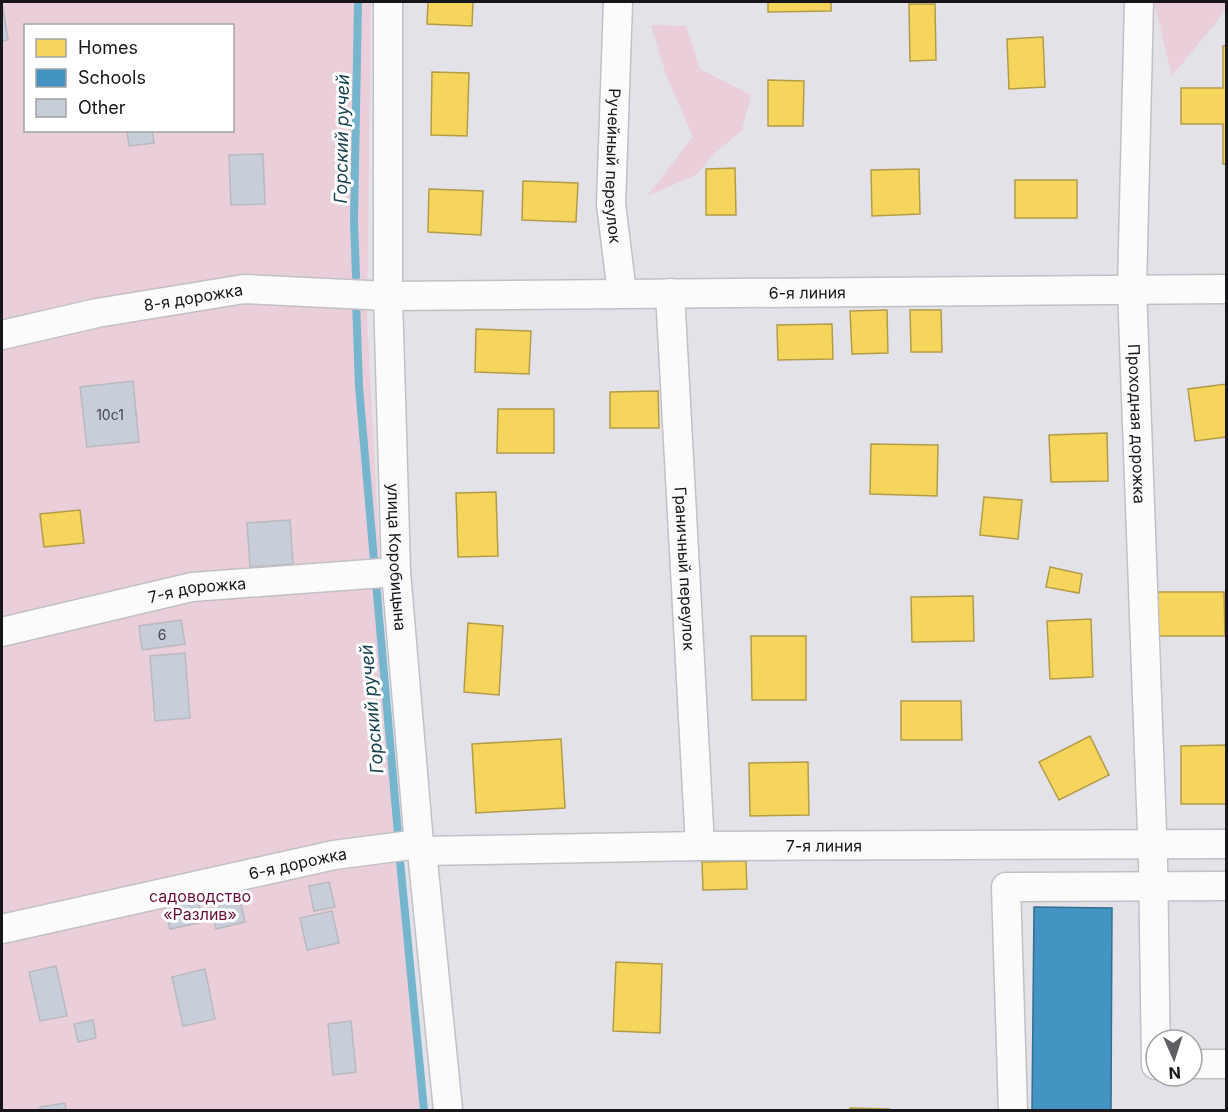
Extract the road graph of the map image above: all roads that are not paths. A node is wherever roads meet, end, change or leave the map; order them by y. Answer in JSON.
{"nodes":[{"id":1,"x":388,"y":2,"type":"edge"},
{"id":2,"x":618,"y":2,"type":"edge"},
{"id":3,"x":1139,"y":2,"type":"edge"},
{"id":4,"x":1132,"y":288,"type":"junction"},
{"id":5,"x":1227,"y":289,"type":"edge"},
{"id":6,"x":622,"y":293,"type":"junction"},
{"id":7,"x":670,"y":293,"type":"junction"},
{"id":8,"x":388,"y":296,"type":"junction"},
{"id":9,"x":2,"y":335,"type":"edge"},
{"id":10,"x":396,"y":572,"type":"junction"},
{"id":11,"x":2,"y":632,"type":"edge"},
{"id":12,"x":1152,"y":844,"type":"junction"},
{"id":13,"x":1227,"y":844,"type":"edge"},
{"id":14,"x":700,"y":846,"type":"junction"},
{"id":15,"x":421,"y":848,"type":"junction"},
{"id":16,"x":1153,"y":886,"type":"junction"},
{"id":17,"x":1227,"y":886,"type":"edge"},
{"id":18,"x":2,"y":929,"type":"edge"},
{"id":19,"x":1155,"y":1028,"type":"edge"},
{"id":20,"x":1204,"y":1064,"type":"edge"},
{"id":21,"x":1227,"y":1064,"type":"edge"},
{"id":22,"x":448,"y":1110,"type":"edge"},
{"id":23,"x":1013,"y":1110,"type":"edge"}],
"edges":[{"from":1,"to":8,"type":"street","name":"улица Коробицына"},
{"from":2,"to":6,"type":"street","name":"Ручейный переулок"},
{"from":3,"to":4,"type":"street","name":"Проходная дорожка"},
{"from":4,"to":5,"type":"street","name":"6-я линия"},
{"from":4,"to":7,"type":"street","name":"6-я линия"},
{"from":4,"to":12,"type":"street","name":"Проходная дорожка"},
{"from":6,"to":7,"type":"street","name":"6-я линия"},
{"from":6,"to":8,"type":"street","name":"6-я линия"},
{"from":7,"to":14,"type":"street","name":"Граничный переулок"},
{"from":8,"to":9,"type":"street","name":"8-я дорожка"},
{"from":8,"to":10,"type":"street","name":"улица Коробицына"},
{"from":10,"to":11,"type":"street","name":"7-я дорожка"},
{"from":10,"to":15,"type":"street","name":"улица Коробицына"},
{"from":12,"to":13,"type":"street","name":"7-я линия"},
{"from":12,"to":14,"type":"street","name":"7-я линия"},
{"from":12,"to":16,"type":"street","name":"Проходная дорожка"},
{"from":14,"to":15,"type":"street","name":"7-я линия"},
{"from":15,"to":18,"type":"street","name":"6-я дорожка"},
{"from":15,"to":22,"type":"street","name":"улица Коробицына"},
{"from":16,"to":17,"type":"street"},
{"from":16,"to":19,"type":"street","name":"Проходная дорожка"},
{"from":16,"to":23,"type":"street"},
{"from":20,"to":21,"type":"street"}]}
